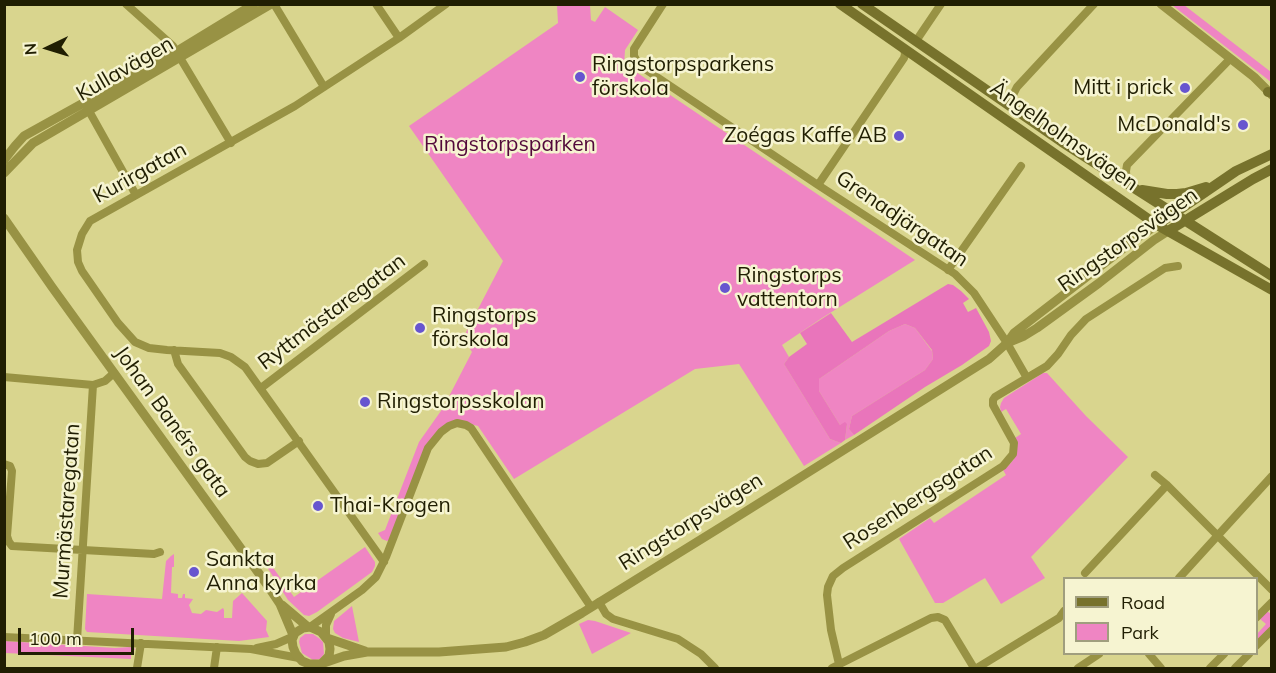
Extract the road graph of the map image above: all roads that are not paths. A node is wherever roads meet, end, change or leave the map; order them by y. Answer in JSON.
{"nodes":[{"id":1,"x":126,"y":4,"type":"edge"},
{"id":2,"x":254,"y":4,"type":"edge"},
{"id":3,"x":273,"y":4,"type":"edge"},
{"id":4,"x":376,"y":4,"type":"edge"},
{"id":5,"x":446,"y":4,"type":"edge"},
{"id":6,"x":663,"y":4,"type":"edge"},
{"id":7,"x":840,"y":4,"type":"edge"},
{"id":8,"x":862,"y":4,"type":"edge"},
{"id":9,"x":941,"y":4,"type":"edge"},
{"id":10,"x":1094,"y":4,"type":"edge"},
{"id":11,"x":1161,"y":4,"type":"edge"},
{"id":12,"x":399,"y":38,"type":"junction"},
{"id":13,"x":916,"y":41,"type":"junction"},
{"id":14,"x":179,"y":54,"type":"junction"},
{"id":15,"x":903,"y":55,"type":"junction"},
{"id":16,"x":1230,"y":59,"type":"junction"},
{"id":17,"x":324,"y":87,"type":"junction"},
{"id":18,"x":1270,"y":93,"type":"edge"},
{"id":19,"x":1008,"y":105,"type":"junction"},
{"id":20,"x":88,"y":111,"type":"junction"},
{"id":21,"x":231,"y":143,"type":"junction"},
{"id":22,"x":1272,"y":154,"type":"edge"},
{"id":23,"x":4,"y":159,"type":"edge"},
{"id":24,"x":1021,"y":166,"type":"dead end"},
{"id":25,"x":1272,"y":169,"type":"edge"},
{"id":26,"x":4,"y":173,"type":"edge"},
{"id":27,"x":1228,"y":176,"type":"junction"},
{"id":28,"x":818,"y":185,"type":"junction"},
{"id":29,"x":1131,"y":186,"type":"junction"},
{"id":30,"x":136,"y":195,"type":"junction"},
{"id":31,"x":1174,"y":213,"type":"junction"},
{"id":32,"x":4,"y":218,"type":"edge"},
{"id":33,"x":1186,"y":221,"type":"junction"},
{"id":34,"x":1157,"y":225,"type":"junction"},
{"id":35,"x":4,"y":229,"type":"edge"},
{"id":36,"x":1168,"y":231,"type":"junction"},
{"id":37,"x":34,"y":261,"type":"junction"},
{"id":38,"x":424,"y":264,"type":"dead end"},
{"id":39,"x":1178,"y":266,"type":"dead end"},
{"id":40,"x":948,"y":270,"type":"junction"},
{"id":41,"x":1272,"y":276,"type":"edge"},
{"id":42,"x":1272,"y":290,"type":"edge"},
{"id":43,"x":1007,"y":343,"type":"junction"},
{"id":44,"x":174,"y":350,"type":"junction"},
{"id":45,"x":114,"y":373,"type":"junction"},
{"id":46,"x":4,"y":377,"type":"edge"},
{"id":47,"x":1027,"y":378,"type":"junction"},
{"id":48,"x":93,"y":385,"type":"junction"},
{"id":49,"x":261,"y":388,"type":"junction"},
{"id":50,"x":299,"y":441,"type":"junction"},
{"id":51,"x":4,"y":464,"type":"edge"},
{"id":52,"x":1155,"y":475,"type":"dead end"},
{"id":53,"x":1272,"y":476,"type":"edge"},
{"id":54,"x":1167,"y":485,"type":"junction"},
{"id":55,"x":1218,"y":536,"type":"junction"},
{"id":56,"x":83,"y":550,"type":"junction"},
{"id":57,"x":160,"y":552,"type":"dead end"},
{"id":58,"x":384,"y":562,"type":"junction"},
{"id":59,"x":1085,"y":573,"type":"dead end"},
{"id":60,"x":1181,"y":577,"type":"edge"},
{"id":61,"x":1272,"y":590,"type":"edge"},
{"id":62,"x":1272,"y":602,"type":"edge"},
{"id":63,"x":280,"y":604,"type":"junction"},
{"id":64,"x":595,"y":604,"type":"junction"},
{"id":65,"x":334,"y":610,"type":"junction"},
{"id":66,"x":1063,"y":613,"type":"edge"},
{"id":67,"x":1258,"y":617,"type":"edge"},
{"id":68,"x":309,"y":627,"type":"junction"},
{"id":69,"x":1272,"y":630,"type":"edge"},
{"id":70,"x":293,"y":636,"type":"junction"},
{"id":71,"x":4,"y":637,"type":"edge"},
{"id":72,"x":327,"y":638,"type":"junction"},
{"id":73,"x":77,"y":640,"type":"junction"},
{"id":74,"x":141,"y":643,"type":"junction"},
{"id":75,"x":1258,"y":645,"type":"edge"},
{"id":76,"x":217,"y":647,"type":"junction"},
{"id":77,"x":251,"y":650,"type":"junction"},
{"id":78,"x":367,"y":652,"type":"junction"},
{"id":79,"x":1098,"y":655,"type":"edge"},
{"id":80,"x":1150,"y":655,"type":"edge"},
{"id":81,"x":1223,"y":655,"type":"edge"},
{"id":82,"x":1249,"y":655,"type":"edge"},
{"id":83,"x":303,"y":662,"type":"edge"},
{"id":84,"x":328,"y":663,"type":"edge"},
{"id":85,"x":836,"y":666,"type":"edge"},
{"id":86,"x":137,"y":669,"type":"edge"},
{"id":87,"x":214,"y":669,"type":"edge"},
{"id":88,"x":715,"y":669,"type":"edge"},
{"id":89,"x":975,"y":669,"type":"edge"},
{"id":90,"x":1078,"y":669,"type":"edge"},
{"id":91,"x":1161,"y":669,"type":"edge"},
{"id":92,"x":1210,"y":669,"type":"edge"},
{"id":93,"x":1235,"y":669,"type":"edge"}],
"edges":[{"from":1,"to":14,"type":"street"},
{"from":2,"to":14,"type":"street","name":"Kullavägen"},
{"from":3,"to":14,"type":"street","name":"Kullavägen"},
{"from":3,"to":17,"type":"street"},
{"from":4,"to":12,"type":"street"},
{"from":5,"to":12,"type":"street","name":"Kurirgatan"},
{"from":6,"to":28,"type":"street","name":"Grenadjärgatan"},
{"from":7,"to":15,"type":"main road","name":"Ängelholmsvägen"},
{"from":8,"to":13,"type":"main road","name":"Ängelholmsvägen"},
{"from":9,"to":13,"type":"street"},
{"from":10,"to":19,"type":"street"},
{"from":11,"to":16,"type":"street"},
{"from":12,"to":17,"type":"street","name":"Kurirgatan"},
{"from":13,"to":19,"type":"main road","name":"Ängelholmsvägen"},
{"from":14,"to":20,"type":"street","name":"Kullavägen"},
{"from":14,"to":21,"type":"street"},
{"from":14,"to":23,"type":"street","name":"Kullavägen"},
{"from":15,"to":28,"type":"street","name":"Grenadjärgatan"},
{"from":15,"to":34,"type":"main road","name":"Ängelholmsvägen"},
{"from":16,"to":18,"type":"street"},
{"from":16,"to":29,"type":"street"},
{"from":17,"to":21,"type":"street","name":"Kurirgatan"},
{"from":19,"to":29,"type":"main road","name":"Ängelholmsvägen"},
{"from":20,"to":26,"type":"street","name":"Kullavägen"},
{"from":20,"to":30,"type":"street"},
{"from":21,"to":30,"type":"street","name":"Kurirgatan"},
{"from":22,"to":27,"type":"main road","name":"Ringstorpsvägen"},
{"from":24,"to":40,"type":"street"},
{"from":25,"to":33,"type":"main road","name":"Ringstorpsvägen"},
{"from":27,"to":29,"type":"main road"},
{"from":27,"to":31,"type":"main road","name":"Ringstorpsvägen"},
{"from":28,"to":40,"type":"street","name":"Grenadjärgatan"},
{"from":29,"to":31,"type":"main road","name":"Ängelholmsvägen"},
{"from":30,"to":44,"type":"street","name":"Kurirgatan"},
{"from":31,"to":33,"type":"main road","name":"Ängelholmsvägen"},
{"from":31,"to":34,"type":"main road","name":"Ringstorpsvägen"},
{"from":32,"to":37,"type":"street","name":"Johan Banérs gata"},
{"from":33,"to":36,"type":"main road","name":"Ringstorpsvägen"},
{"from":33,"to":41,"type":"main road","name":"Ängelholmsvägen"},
{"from":34,"to":36,"type":"main road","name":"Ängelholmsvägen"},
{"from":34,"to":43,"type":"street","name":"Ringstorpsvägen"},
{"from":35,"to":37,"type":"street","name":"Johan Banérs gata"},
{"from":36,"to":42,"type":"main road","name":"Ängelholmsvägen"},
{"from":36,"to":43,"type":"street","name":"Ringstorpsvägen"},
{"from":37,"to":45,"type":"street","name":"Johan Banérs gata"},
{"from":38,"to":49,"type":"street","name":"Ryttmästaregatan"},
{"from":39,"to":47,"type":"street","name":"Rosenbergsgatan"},
{"from":40,"to":43,"type":"street","name":"Grenadjärgatan"},
{"from":43,"to":47,"type":"street"},
{"from":43,"to":64,"type":"street","name":"Ringstorpsvägen"},
{"from":44,"to":49,"type":"street","name":"Kurirgatan"},
{"from":44,"to":50,"type":"street"},
{"from":45,"to":48,"type":"street"},
{"from":45,"to":63,"type":"street","name":"Johan Banérs gata"},
{"from":46,"to":48,"type":"street"},
{"from":47,"to":85,"type":"street","name":"Rosenbergsgatan"},
{"from":48,"to":56,"type":"street","name":"Murmästaregatan"},
{"from":49,"to":50,"type":"street","name":"Kurirgatan"},
{"from":50,"to":58,"type":"street","name":"Kurirgatan"},
{"from":51,"to":56,"type":"street"},
{"from":52,"to":54,"type":"street"},
{"from":53,"to":55,"type":"street"},
{"from":54,"to":55,"type":"street"},
{"from":54,"to":59,"type":"street"},
{"from":55,"to":60,"type":"street"},
{"from":55,"to":61,"type":"street"},
{"from":56,"to":57,"type":"street"},
{"from":56,"to":73,"type":"street","name":"Murmästaregatan"},
{"from":58,"to":64,"type":"street"},
{"from":58,"to":65,"type":"street"},
{"from":62,"to":67,"type":"street"},
{"from":63,"to":68,"type":"street","name":"Johan Banérs gata"},
{"from":63,"to":70,"type":"street","name":"Johan Banérs gata"},
{"from":64,"to":78,"type":"street","name":"Ringstorpsvägen"},
{"from":64,"to":88,"type":"street"},
{"from":65,"to":68,"type":"street"},
{"from":65,"to":72,"type":"street"},
{"from":66,"to":89,"type":"street"},
{"from":68,"to":70,"type":"street"},
{"from":68,"to":72,"type":"street"},
{"from":69,"to":75,"type":"street"},
{"from":70,"to":77,"type":"street"},
{"from":70,"to":83,"type":"street"},
{"from":71,"to":73,"type":"street"},
{"from":72,"to":78,"type":"street","name":"Ringstorpsvägen"},
{"from":72,"to":84,"type":"street"},
{"from":73,"to":74,"type":"street"},
{"from":74,"to":76,"type":"street"},
{"from":74,"to":86,"type":"street"},
{"from":76,"to":77,"type":"street"},
{"from":76,"to":87,"type":"street"},
{"from":77,"to":83,"type":"street"},
{"from":78,"to":84,"type":"street","name":"Ringstorpsvägen"},
{"from":79,"to":90,"type":"street"},
{"from":80,"to":91,"type":"street"},
{"from":81,"to":92,"type":"street"},
{"from":82,"to":93,"type":"street"},
{"from":83,"to":84,"type":"street"},
{"from":85,"to":89,"type":"street"}]}
